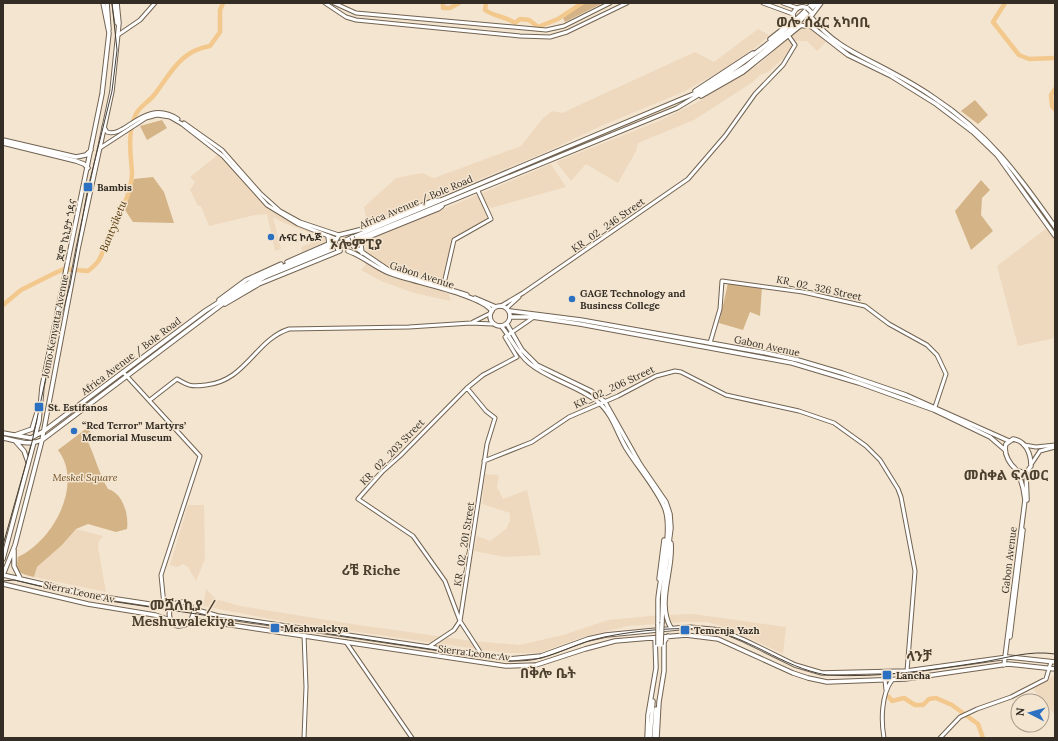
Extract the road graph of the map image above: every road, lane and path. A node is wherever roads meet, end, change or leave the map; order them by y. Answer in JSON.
{"nodes":[{"id":1,"x":103,"y":3,"type":"edge"},
{"id":2,"x":107,"y":3,"type":"edge"},
{"id":3,"x":114,"y":3,"type":"edge"},
{"id":4,"x":117,"y":3,"type":"edge"},
{"id":5,"x":155,"y":3,"type":"edge"},
{"id":6,"x":325,"y":3,"type":"edge"},
{"id":7,"x":334,"y":3,"type":"edge"},
{"id":8,"x":610,"y":3,"type":"edge"},
{"id":9,"x":627,"y":3,"type":"edge"},
{"id":10,"x":763,"y":3,"type":"edge"},
{"id":11,"x":783,"y":3,"type":"edge"},
{"id":12,"x":808,"y":3,"type":"edge"},
{"id":13,"x":813,"y":3,"type":"edge"},
{"id":14,"x":817,"y":3,"type":"edge"},
{"id":15,"x":821,"y":3,"type":"edge"},
{"id":16,"x":797,"y":8,"type":"junction"},
{"id":17,"x":806,"y":8,"type":"junction"},
{"id":18,"x":793,"y":14,"type":"junction"},
{"id":19,"x":813,"y":17,"type":"junction"},
{"id":20,"x":794,"y":21,"type":"junction"},
{"id":21,"x":799,"y":26,"type":"junction"},
{"id":22,"x":809,"y":26,"type":"junction"},
{"id":23,"x":109,"y":33,"type":"junction"},
{"id":24,"x":117,"y":33,"type":"junction"},
{"id":25,"x":788,"y":35,"type":"junction"},
{"id":26,"x":691,"y":94,"type":"junction"},
{"id":27,"x":696,"y":98,"type":"junction"},
{"id":28,"x":104,"y":127,"type":"junction"},
{"id":29,"x":124,"y":129,"type":"junction"},
{"id":30,"x":3,"y":140,"type":"edge"},
{"id":31,"x":3,"y":144,"type":"edge"},
{"id":32,"x":100,"y":148,"type":"junction"},
{"id":33,"x":92,"y":150,"type":"junction"},
{"id":34,"x":44,"y":152,"type":"junction"},
{"id":35,"x":76,"y":159,"type":"junction"},
{"id":36,"x":88,"y":168,"type":"junction"},
{"id":37,"x":478,"y":191,"type":"junction"},
{"id":38,"x":444,"y":202,"type":"junction"},
{"id":39,"x":1055,"y":227,"type":"edge"},
{"id":40,"x":323,"y":231,"type":"junction"},
{"id":41,"x":348,"y":234,"type":"junction"},
{"id":42,"x":339,"y":235,"type":"junction"},
{"id":43,"x":328,"y":236,"type":"junction"},
{"id":44,"x":1055,"y":236,"type":"edge"},
{"id":45,"x":367,"y":239,"type":"junction"},
{"id":46,"x":336,"y":241,"type":"junction"},
{"id":47,"x":329,"y":244,"type":"junction"},
{"id":48,"x":354,"y":244,"type":"junction"},
{"id":49,"x":340,"y":251,"type":"junction"},
{"id":50,"x":348,"y":251,"type":"junction"},
{"id":51,"x":362,"y":253,"type":"junction"},
{"id":52,"x":407,"y":278,"type":"junction"},
{"id":53,"x":443,"y":288,"type":"junction"},
{"id":54,"x":523,"y":293,"type":"junction"},
{"id":55,"x":219,"y":304,"type":"junction"},
{"id":56,"x":501,"y":306,"type":"junction"},
{"id":57,"x":496,"y":307,"type":"junction"},
{"id":58,"x":507,"y":308,"type":"junction"},
{"id":59,"x":205,"y":311,"type":"junction"},
{"id":60,"x":510,"y":311,"type":"junction"},
{"id":61,"x":491,"y":312,"type":"junction"},
{"id":62,"x":208,"y":315,"type":"junction"},
{"id":63,"x":511,"y":317,"type":"junction"},
{"id":64,"x":534,"y":317,"type":"junction"},
{"id":65,"x":471,"y":323,"type":"junction"},
{"id":66,"x":492,"y":324,"type":"junction"},
{"id":67,"x":507,"y":324,"type":"junction"},
{"id":68,"x":502,"y":327,"type":"junction"},
{"id":69,"x":511,"y":335,"type":"junction"},
{"id":70,"x":710,"y":343,"type":"junction"},
{"id":71,"x":751,"y":352,"type":"junction"},
{"id":72,"x":123,"y":372,"type":"junction"},
{"id":73,"x":126,"y":377,"type":"junction"},
{"id":74,"x":467,"y":388,"type":"junction"},
{"id":75,"x":150,"y":400,"type":"junction"},
{"id":76,"x":40,"y":401,"type":"junction"},
{"id":77,"x":84,"y":401,"type":"junction"},
{"id":78,"x":605,"y":402,"type":"junction"},
{"id":79,"x":600,"y":404,"type":"junction"},
{"id":80,"x":87,"y":406,"type":"junction"},
{"id":81,"x":935,"y":407,"type":"junction"},
{"id":82,"x":44,"y":431,"type":"junction"},
{"id":83,"x":3,"y":433,"type":"edge"},
{"id":84,"x":14,"y":436,"type":"junction"},
{"id":85,"x":35,"y":436,"type":"junction"},
{"id":86,"x":3,"y":438,"type":"edge"},
{"id":87,"x":42,"y":440,"type":"junction"},
{"id":88,"x":16,"y":441,"type":"junction"},
{"id":89,"x":1009,"y":441,"type":"junction"},
{"id":90,"x":33,"y":444,"type":"junction"},
{"id":91,"x":1024,"y":445,"type":"junction"},
{"id":92,"x":1055,"y":446,"type":"edge"},
{"id":93,"x":1005,"y":450,"type":"junction"},
{"id":94,"x":484,"y":461,"type":"junction"},
{"id":95,"x":1032,"y":463,"type":"junction"},
{"id":96,"x":28,"y":465,"type":"junction"},
{"id":97,"x":1018,"y":471,"type":"junction"},
{"id":98,"x":1026,"y":473,"type":"junction"},
{"id":99,"x":666,"y":535,"type":"junction"},
{"id":100,"x":670,"y":539,"type":"junction"},
{"id":101,"x":15,"y":545,"type":"junction"},
{"id":102,"x":4,"y":555,"type":"edge"},
{"id":103,"x":3,"y":559,"type":"edge"},
{"id":104,"x":3,"y":575,"type":"edge"},
{"id":105,"x":21,"y":579,"type":"junction"},
{"id":106,"x":3,"y":584,"type":"edge"},
{"id":107,"x":9,"y":585,"type":"junction"},
{"id":108,"x":3,"y":587,"type":"edge"},
{"id":109,"x":174,"y":604,"type":"junction"},
{"id":110,"x":164,"y":605,"type":"junction"},
{"id":111,"x":193,"y":608,"type":"junction"},
{"id":112,"x":170,"y":620,"type":"junction"},
{"id":113,"x":460,"y":621,"type":"junction"},
{"id":114,"x":190,"y":623,"type":"junction"},
{"id":115,"x":660,"y":623,"type":"junction"},
{"id":116,"x":671,"y":628,"type":"junction"},
{"id":117,"x":652,"y":630,"type":"junction"},
{"id":118,"x":304,"y":635,"type":"junction"},
{"id":119,"x":668,"y":636,"type":"junction"},
{"id":120,"x":655,"y":638,"type":"junction"},
{"id":121,"x":346,"y":642,"type":"junction"},
{"id":122,"x":660,"y":645,"type":"junction"},
{"id":123,"x":430,"y":646,"type":"junction"},
{"id":124,"x":482,"y":655,"type":"junction"},
{"id":125,"x":1006,"y":657,"type":"junction"},
{"id":126,"x":988,"y":660,"type":"junction"},
{"id":127,"x":1054,"y":662,"type":"edge"},
{"id":128,"x":1006,"y":664,"type":"junction"},
{"id":129,"x":989,"y":667,"type":"junction"},
{"id":130,"x":1050,"y":668,"type":"junction"},
{"id":131,"x":1055,"y":669,"type":"edge"},
{"id":132,"x":907,"y":671,"type":"junction"},
{"id":133,"x":885,"y":680,"type":"junction"},
{"id":134,"x":892,"y":680,"type":"junction"},
{"id":135,"x":886,"y":694,"type":"junction"},
{"id":136,"x":304,"y":738,"type":"edge"},
{"id":137,"x":412,"y":738,"type":"edge"},
{"id":138,"x":649,"y":738,"type":"edge"},
{"id":139,"x":655,"y":738,"type":"edge"},
{"id":140,"x":884,"y":738,"type":"edge"},
{"id":141,"x":940,"y":738,"type":"edge"}],
"edges":[{"from":1,"to":23,"type":"main road","name":"ጆሞ ኬኒያታ ጎዳና"},
{"from":2,"to":23,"type":"main road"},
{"from":3,"to":24,"type":"main road","name":"Jomo Kenyatta Avenue"},
{"from":4,"to":24,"type":"main road"},
{"from":5,"to":24,"type":"street"},
{"from":6,"to":9,"type":"street"},
{"from":7,"to":8,"type":"street"},
{"from":10,"to":18,"type":"street"},
{"from":11,"to":16,"type":"street"},
{"from":12,"to":17,"type":"main road"},
{"from":13,"to":26,"type":"main road","name":"Africa Avenue / Bole Road"},
{"from":14,"to":27,"type":"main road","name":"Africa Avenue / Bole Road"},
{"from":15,"to":19,"type":"main road"},
{"from":16,"to":17,"type":"main road"},
{"from":16,"to":18,"type":"main road"},
{"from":17,"to":19,"type":"main road","bridge":true},
{"from":18,"to":20,"type":"main road"},
{"from":19,"to":22,"type":"main road"},
{"from":19,"to":39,"type":"main road"},
{"from":20,"to":21,"type":"main road","bridge":true},
{"from":20,"to":26,"type":"main road","name":"Africa Avenue / Bole Road"},
{"from":21,"to":22,"type":"main road"},
{"from":21,"to":25,"type":"main road","name":"Africa Avenue / Bole Road"},
{"from":22,"to":44,"type":"main road"},
{"from":23,"to":33,"type":"main road","name":"ጆሞ ኬኒያታ ጎዳና"},
{"from":24,"to":28,"type":"main road","name":"Jomo Kenyatta Avenue"},
{"from":25,"to":27,"type":"main road","name":"Africa Avenue / Bole Road"},
{"from":25,"to":54,"type":"street","name":"KR_02_246 Street"},
{"from":26,"to":38,"type":"main road","name":"Africa Avenue / Bole Road"},
{"from":27,"to":37,"type":"main road","name":"Africa Avenue / Bole Road"},
{"from":28,"to":29,"type":"street"},
{"from":28,"to":32,"type":"main road","name":"Jomo Kenyatta Avenue"},
{"from":29,"to":32,"type":"street"},
{"from":29,"to":40,"type":"street"},
{"from":30,"to":34,"type":"main road"},
{"from":31,"to":34,"type":"main road"},
{"from":32,"to":82,"type":"main road","name":"Jomo Kenyatta Avenue"},
{"from":33,"to":35,"type":"main road"},
{"from":33,"to":36,"type":"main road","name":"ጆሞ ኬኒያታ ጎዳና"},
{"from":34,"to":35,"type":"main road"},
{"from":35,"to":36,"type":"main road"},
{"from":36,"to":76,"type":"main road","name":"ጆሞ ኬኒያታ ጎዳና"},
{"from":37,"to":38,"type":"main road","name":"Africa Avenue / Bole Road"},
{"from":37,"to":53,"type":"street"},
{"from":38,"to":41,"type":"main road"},
{"from":38,"to":45,"type":"main road"},
{"from":38,"to":55,"type":"main road","name":"Africa Avenue / Bole Road"},
{"from":40,"to":42,"type":"street"},
{"from":40,"to":43,"type":"street"},
{"from":41,"to":42,"type":"main road"},
{"from":41,"to":48,"type":"main road","bridge":true},
{"from":42,"to":46,"type":"main road"},
{"from":43,"to":46,"type":"street"},
{"from":43,"to":47,"type":"main road"},
{"from":45,"to":48,"type":"main road"},
{"from":45,"to":51,"type":"main road"},
{"from":46,"to":47,"type":"main road"},
{"from":46,"to":49,"type":"main road","bridge":true},
{"from":47,"to":55,"type":"main road"},
{"from":48,"to":50,"type":"main road"},
{"from":48,"to":51,"type":"main road","name":"Gabon Avenue"},
{"from":49,"to":50,"type":"main road"},
{"from":49,"to":55,"type":"main road"},
{"from":50,"to":52,"type":"main road","name":"Gabon Avenue"},
{"from":51,"to":52,"type":"main road","name":"Gabon Avenue"},
{"from":52,"to":53,"type":"main road","name":"Gabon Avenue"},
{"from":53,"to":57,"type":"main road","name":"Gabon Avenue"},
{"from":53,"to":61,"type":"main road","name":"Gabon Avenue"},
{"from":54,"to":56,"type":"street","name":"KR_02_246 Street"},
{"from":54,"to":58,"type":"street","name":"KR_02_246 Street"},
{"from":55,"to":59,"type":"main road","name":"Africa Avenue / Bole Road"},
{"from":55,"to":62,"type":"main road","name":"Africa Avenue / Bole Road"},
{"from":56,"to":57,"type":"main road"},
{"from":56,"to":58,"type":"main road"},
{"from":57,"to":61,"type":"main road"},
{"from":58,"to":60,"type":"main road"},
{"from":59,"to":62,"type":"main road"},
{"from":59,"to":72,"type":"main road","name":"Africa Avenue / Bole Road"},
{"from":60,"to":63,"type":"main road"},
{"from":60,"to":70,"type":"main road","name":"Gabon Avenue"},
{"from":61,"to":65,"type":"street"},
{"from":61,"to":66,"type":"main road"},
{"from":62,"to":73,"type":"main road","name":"Africa Avenue / Bole Road"},
{"from":63,"to":64,"type":"main road","name":"Gabon Avenue"},
{"from":63,"to":67,"type":"main road"},
{"from":64,"to":69,"type":"street"},
{"from":64,"to":71,"type":"main road","name":"Gabon Avenue"},
{"from":65,"to":66,"type":"street"},
{"from":65,"to":75,"type":"street"},
{"from":66,"to":68,"type":"main road"},
{"from":67,"to":68,"type":"main road"},
{"from":67,"to":69,"type":"main road"},
{"from":68,"to":69,"type":"main road"},
{"from":69,"to":74,"type":"street","name":"KR_02_203 Street"},
{"from":69,"to":78,"type":"main road"},
{"from":69,"to":79,"type":"main road"},
{"from":70,"to":71,"type":"main road","name":"Gabon Avenue"},
{"from":70,"to":81,"type":"street","name":"KR_02_326 Street"},
{"from":71,"to":81,"type":"main road","name":"Gabon Avenue"},
{"from":71,"to":93,"type":"main road","name":"Gabon Avenue"},
{"from":72,"to":73,"type":"street"},
{"from":72,"to":77,"type":"main road","name":"Africa Avenue / Bole Road"},
{"from":73,"to":75,"type":"street"},
{"from":73,"to":80,"type":"main road","name":"Africa Avenue / Bole Road"},
{"from":74,"to":94,"type":"street","name":"KR_02_201 Street"},
{"from":74,"to":113,"type":"street","name":"KR_02_203 Street"},
{"from":75,"to":110,"type":"street"},
{"from":76,"to":84,"type":"main road"},
{"from":76,"to":85,"type":"main road","name":"ጆሞ ኬኒያታ ጎዳና"},
{"from":77,"to":80,"type":"main road"},
{"from":77,"to":82,"type":"main road","name":"Africa Avenue / Bole Road"},
{"from":78,"to":79,"type":"street","name":"KR_02_206 Street"},
{"from":78,"to":100,"type":"main road"},
{"from":78,"to":132,"type":"street","name":"KR_02_206 Street"},
{"from":79,"to":94,"type":"street","name":"KR_02_206 Street"},
{"from":79,"to":99,"type":"main road"},
{"from":80,"to":87,"type":"main road","name":"Africa Avenue / Bole Road"},
{"from":81,"to":89,"type":"main road","name":"Gabon Avenue"},
{"from":82,"to":85,"type":"main road","name":"Africa Avenue / Bole Road"},
{"from":82,"to":87,"type":"main road","name":"Jomo Kenyatta Avenue"},
{"from":83,"to":84,"type":"main road"},
{"from":84,"to":85,"type":"main road"},
{"from":85,"to":90,"type":"main road","name":"ጆሞ ኬኒያታ ጎዳና"},
{"from":86,"to":88,"type":"main road"},
{"from":87,"to":90,"type":"main road","name":"Africa Avenue / Bole Road"},
{"from":87,"to":101,"type":"main road","name":"Jomo Kenyatta Avenue"},
{"from":88,"to":90,"type":"main road"},
{"from":88,"to":96,"type":"main road"},
{"from":89,"to":91,"type":"main road"},
{"from":89,"to":93,"type":"main road"},
{"from":90,"to":96,"type":"main road","name":"ጆሞ ኬኒያታ ጎዳና"},
{"from":91,"to":92,"type":"street"},
{"from":91,"to":95,"type":"main road"},
{"from":92,"to":95,"type":"street"},
{"from":93,"to":97,"type":"main road"},
{"from":94,"to":113,"type":"street","name":"KR_02_201 Street"},
{"from":95,"to":98,"type":"main road"},
{"from":96,"to":102,"type":"main road","name":"ጆሞ ኬኒያታ ጎዳና"},
{"from":97,"to":98,"type":"main road"},
{"from":97,"to":125,"type":"main road","name":"Gabon Avenue"},
{"from":98,"to":125,"type":"main road","name":"Gabon Avenue"},
{"from":99,"to":115,"type":"main road"},
{"from":99,"to":117,"type":"main road"},
{"from":100,"to":115,"type":"main road"},
{"from":100,"to":116,"type":"main road"},
{"from":101,"to":104,"type":"main road"},
{"from":101,"to":105,"type":"main road"},
{"from":102,"to":103,"type":"main road","name":"ጆሞ ኬኒያታ ጎዳና"},
{"from":104,"to":105,"type":"main road"},
{"from":105,"to":110,"type":"main road"},
{"from":106,"to":107,"type":"main road","name":"Sierra Leone Av"},
{"from":107,"to":108,"type":"main road"},
{"from":107,"to":112,"type":"main road","name":"Sierra Leone Av"},
{"from":109,"to":110,"type":"main road"},
{"from":109,"to":111,"type":"main road"},
{"from":109,"to":112,"type":"main road"},
{"from":111,"to":114,"type":"main road"},
{"from":111,"to":123,"type":"main road","name":"Sierra Leone Av"},
{"from":112,"to":114,"type":"main road"},
{"from":113,"to":123,"type":"street"},
{"from":113,"to":124,"type":"street","name":"KR_02_203 Street"},
{"from":114,"to":118,"type":"main road","name":"Sierra Leone Av"},
{"from":115,"to":122,"type":"main road","bridge":true},
{"from":116,"to":117,"type":"main road","name":"Sierra Leone Av"},
{"from":116,"to":132,"type":"main road","name":"Sierra Leone Av"},
{"from":117,"to":124,"type":"main road","name":"Sierra Leone Av"},
{"from":118,"to":121,"type":"main road","name":"Sierra Leone Av"},
{"from":118,"to":136,"type":"street"},
{"from":119,"to":120,"type":"main road","name":"Sierra Leone Av"},
{"from":119,"to":133,"type":"main road","name":"Sierra Leone Av"},
{"from":119,"to":139,"type":"main road"},
{"from":120,"to":121,"type":"main road","name":"Sierra Leone Av"},
{"from":120,"to":138,"type":"main road"},
{"from":121,"to":137,"type":"street"},
{"from":122,"to":138,"type":"main road"},
{"from":122,"to":139,"type":"main road"},
{"from":123,"to":124,"type":"main road","name":"Sierra Leone Av"},
{"from":125,"to":126,"type":"main road","name":"Sierra Leone Av"},
{"from":125,"to":127,"type":"main road","name":"Sierra Leone Av"},
{"from":125,"to":128,"type":"main road"},
{"from":126,"to":129,"type":"main road"},
{"from":126,"to":132,"type":"main road","name":"Sierra Leone Av"},
{"from":127,"to":130,"type":"street"},
{"from":128,"to":129,"type":"main road","name":"Sierra Leone Av"},
{"from":128,"to":130,"type":"main road","name":"Sierra Leone Av"},
{"from":129,"to":134,"type":"main road","name":"Sierra Leone Av"},
{"from":130,"to":131,"type":"main road","name":"Sierra Leone Av"},
{"from":130,"to":141,"type":"street"},
{"from":133,"to":134,"type":"main road","name":"Sierra Leone Av"},
{"from":133,"to":135,"type":"street"},
{"from":134,"to":135,"type":"street"},
{"from":135,"to":140,"type":"street"}]}
